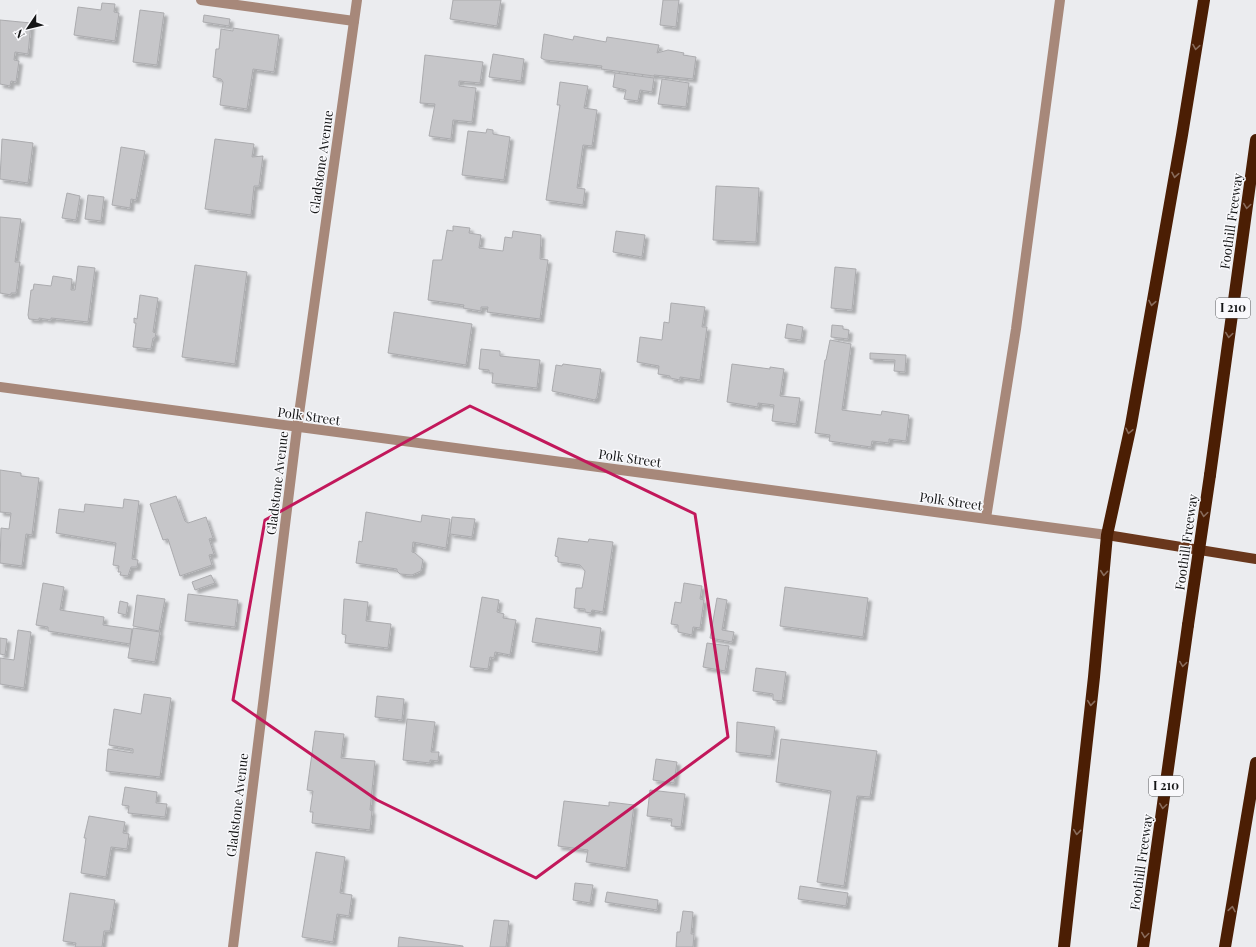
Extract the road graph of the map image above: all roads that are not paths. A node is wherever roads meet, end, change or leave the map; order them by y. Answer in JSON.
{"nodes":[{"id":1,"x":201,"y":0,"type":"edge"},
{"id":2,"x":357,"y":0,"type":"edge"},
{"id":3,"x":1060,"y":0,"type":"edge"},
{"id":4,"x":1204,"y":0,"type":"edge"},
{"id":5,"x":354,"y":21,"type":"junction"},
{"id":6,"x":1256,"y":140,"type":"edge"},
{"id":7,"x":0,"y":387,"type":"edge"},
{"id":8,"x":298,"y":428,"type":"junction"},
{"id":9,"x":986,"y":518,"type":"junction"},
{"id":10,"x":1107,"y":535,"type":"junction"},
{"id":11,"x":1256,"y":559,"type":"edge"},
{"id":12,"x":1256,"y":763,"type":"edge"},
{"id":13,"x":233,"y":947,"type":"edge"},
{"id":14,"x":1064,"y":947,"type":"edge"},
{"id":15,"x":1143,"y":947,"type":"edge"},
{"id":16,"x":1225,"y":947,"type":"edge"}],
"edges":[{"from":1,"to":5,"type":"street"},
{"from":2,"to":5,"type":"street","name":"Gladstone Avenue"},
{"from":3,"to":9,"type":"street"},
{"from":4,"to":10,"type":"highway","one_way":true},
{"from":5,"to":8,"type":"street","name":"Gladstone Avenue"},
{"from":6,"to":15,"type":"highway","name":"Foothill Freeway","number":"I 210","one_way":true,"bridge":true},
{"from":7,"to":8,"type":"street","name":"Polk Street"},
{"from":8,"to":9,"type":"street","name":"Polk Street"},
{"from":8,"to":13,"type":"street","name":"Gladstone Avenue"},
{"from":9,"to":10,"type":"street","name":"Polk Street"},
{"from":10,"to":11,"type":"main road","name":"Polk Street"},
{"from":10,"to":14,"type":"highway","one_way":true},
{"from":16,"to":12,"type":"highway","one_way":true}]}
